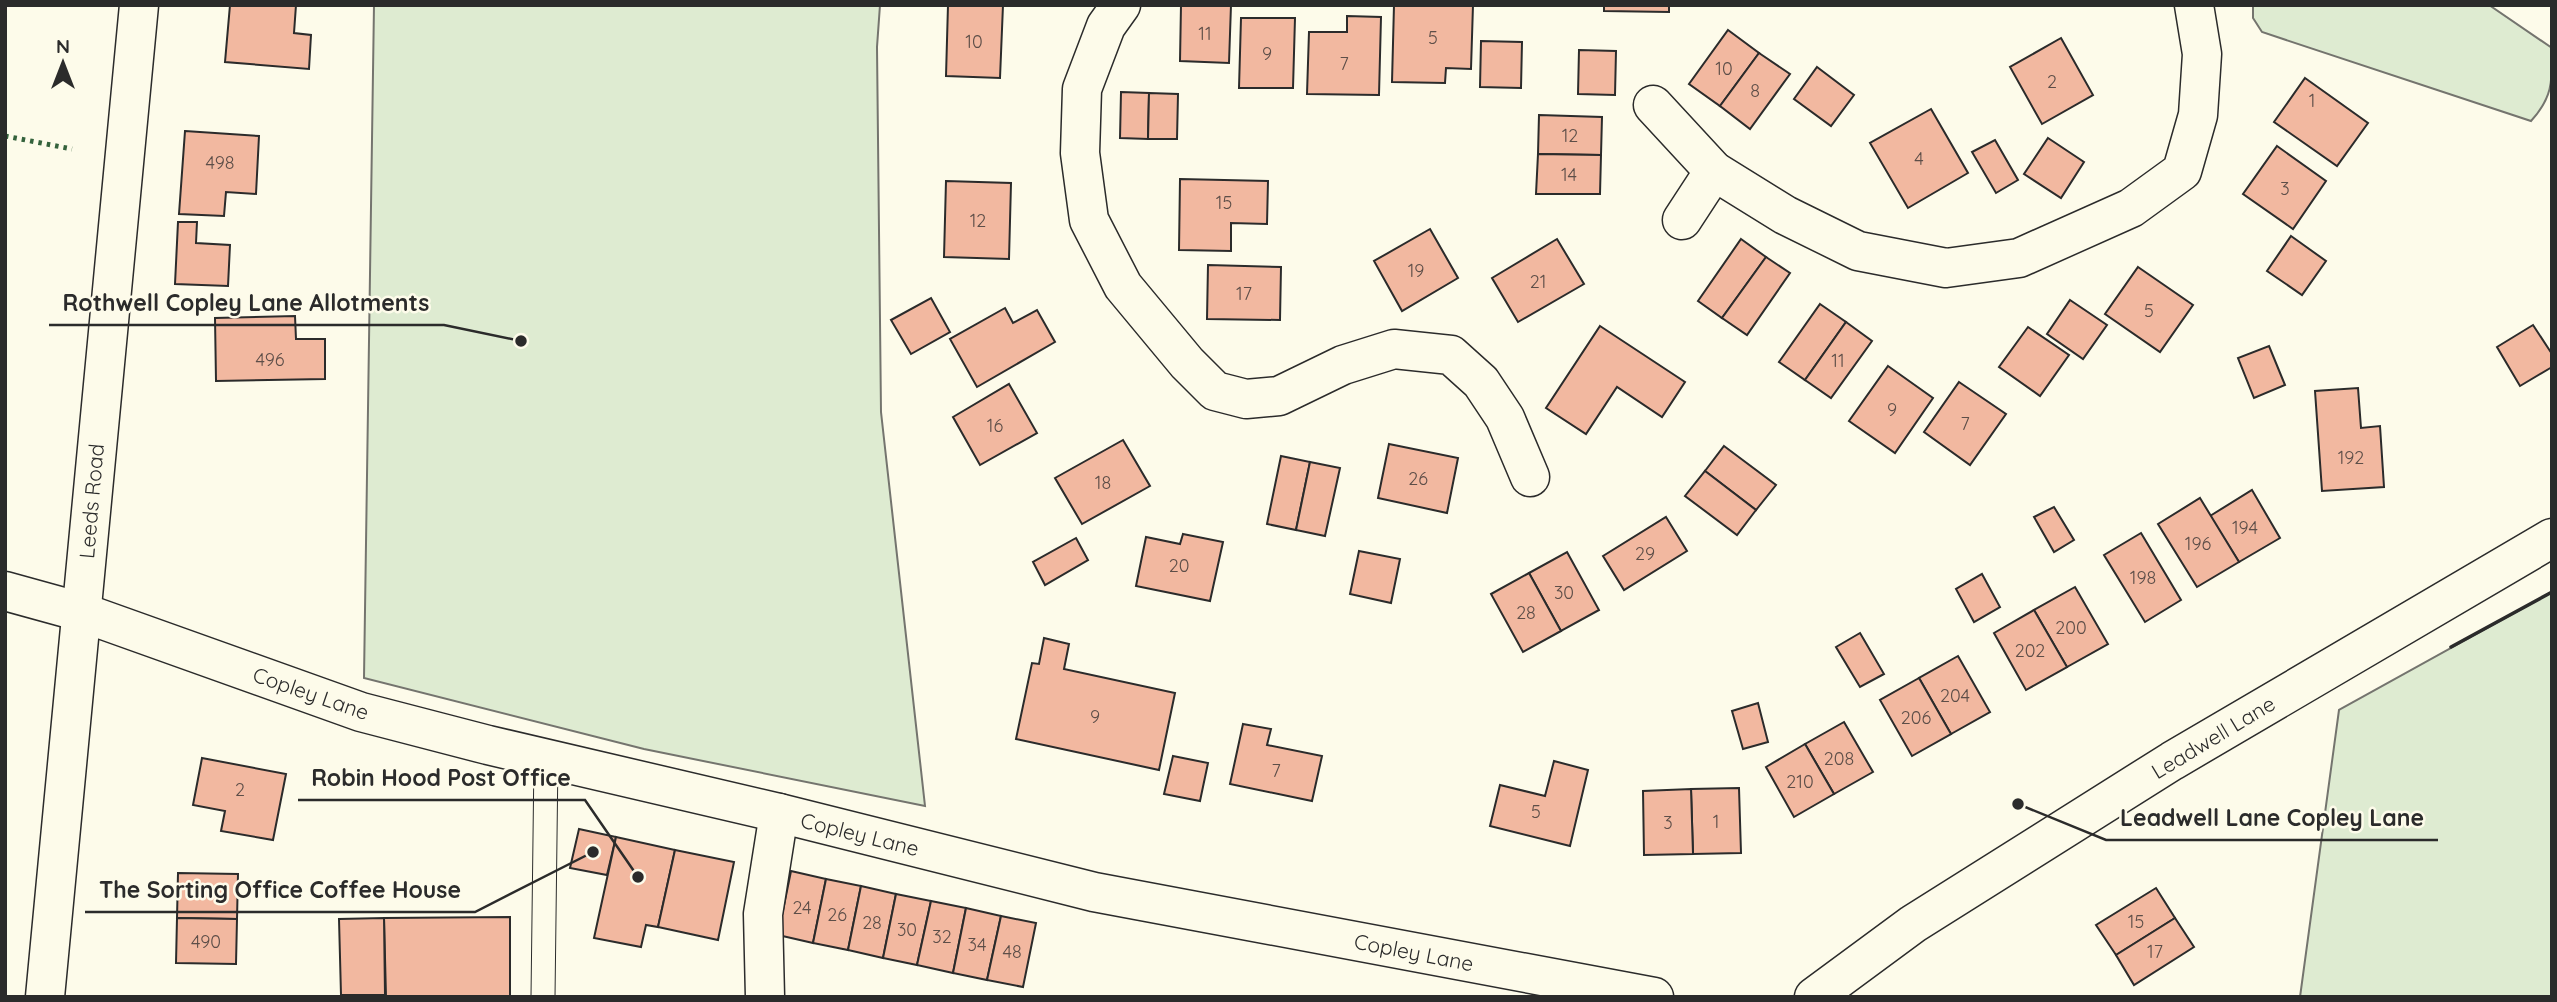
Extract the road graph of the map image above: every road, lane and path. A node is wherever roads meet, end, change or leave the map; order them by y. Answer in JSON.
{"nodes":[{"id":1,"x":139,"y":5,"type":"edge"},
{"id":2,"x":1121,"y":5,"type":"edge"},
{"id":3,"x":2194,"y":5,"type":"edge"},
{"id":4,"x":1653,"y":105,"type":"dead end"},
{"id":5,"x":1714,"y":171,"type":"junction"},
{"id":6,"x":1682,"y":220,"type":"dead end"},
{"id":7,"x":1530,"y":477,"type":"dead end"},
{"id":8,"x":2552,"y":538,"type":"edge"},
{"id":9,"x":5,"y":591,"type":"edge"},
{"id":10,"x":81,"y":612,"type":"junction"},
{"id":11,"x":546,"y":758,"type":"junction"},
{"id":12,"x":779,"y":813,"type":"junction"},
{"id":13,"x":46,"y":997,"type":"edge"},
{"id":14,"x":543,"y":997,"type":"edge"},
{"id":15,"x":765,"y":997,"type":"edge"},
{"id":16,"x":1654,"y":997,"type":"edge"},
{"id":17,"x":1814,"y":997,"type":"edge"}],
"edges":[{"from":1,"to":10,"type":"street","name":"Leeds Road"},
{"from":2,"to":7,"type":"street"},
{"from":3,"to":5,"type":"street"},
{"from":4,"to":5,"type":"street"},
{"from":5,"to":6,"type":"street"},
{"from":8,"to":17,"type":"street","name":"Leadwell Lane"},
{"from":9,"to":10,"type":"street","name":"Copley Lane"},
{"from":10,"to":11,"type":"street","name":"Copley Lane"},
{"from":10,"to":13,"type":"street","name":"Leeds Road"},
{"from":11,"to":12,"type":"street","name":"Copley Lane"},
{"from":11,"to":14,"type":"lane"},
{"from":12,"to":15,"type":"street"},
{"from":12,"to":16,"type":"street","name":"Copley Lane"}]}
